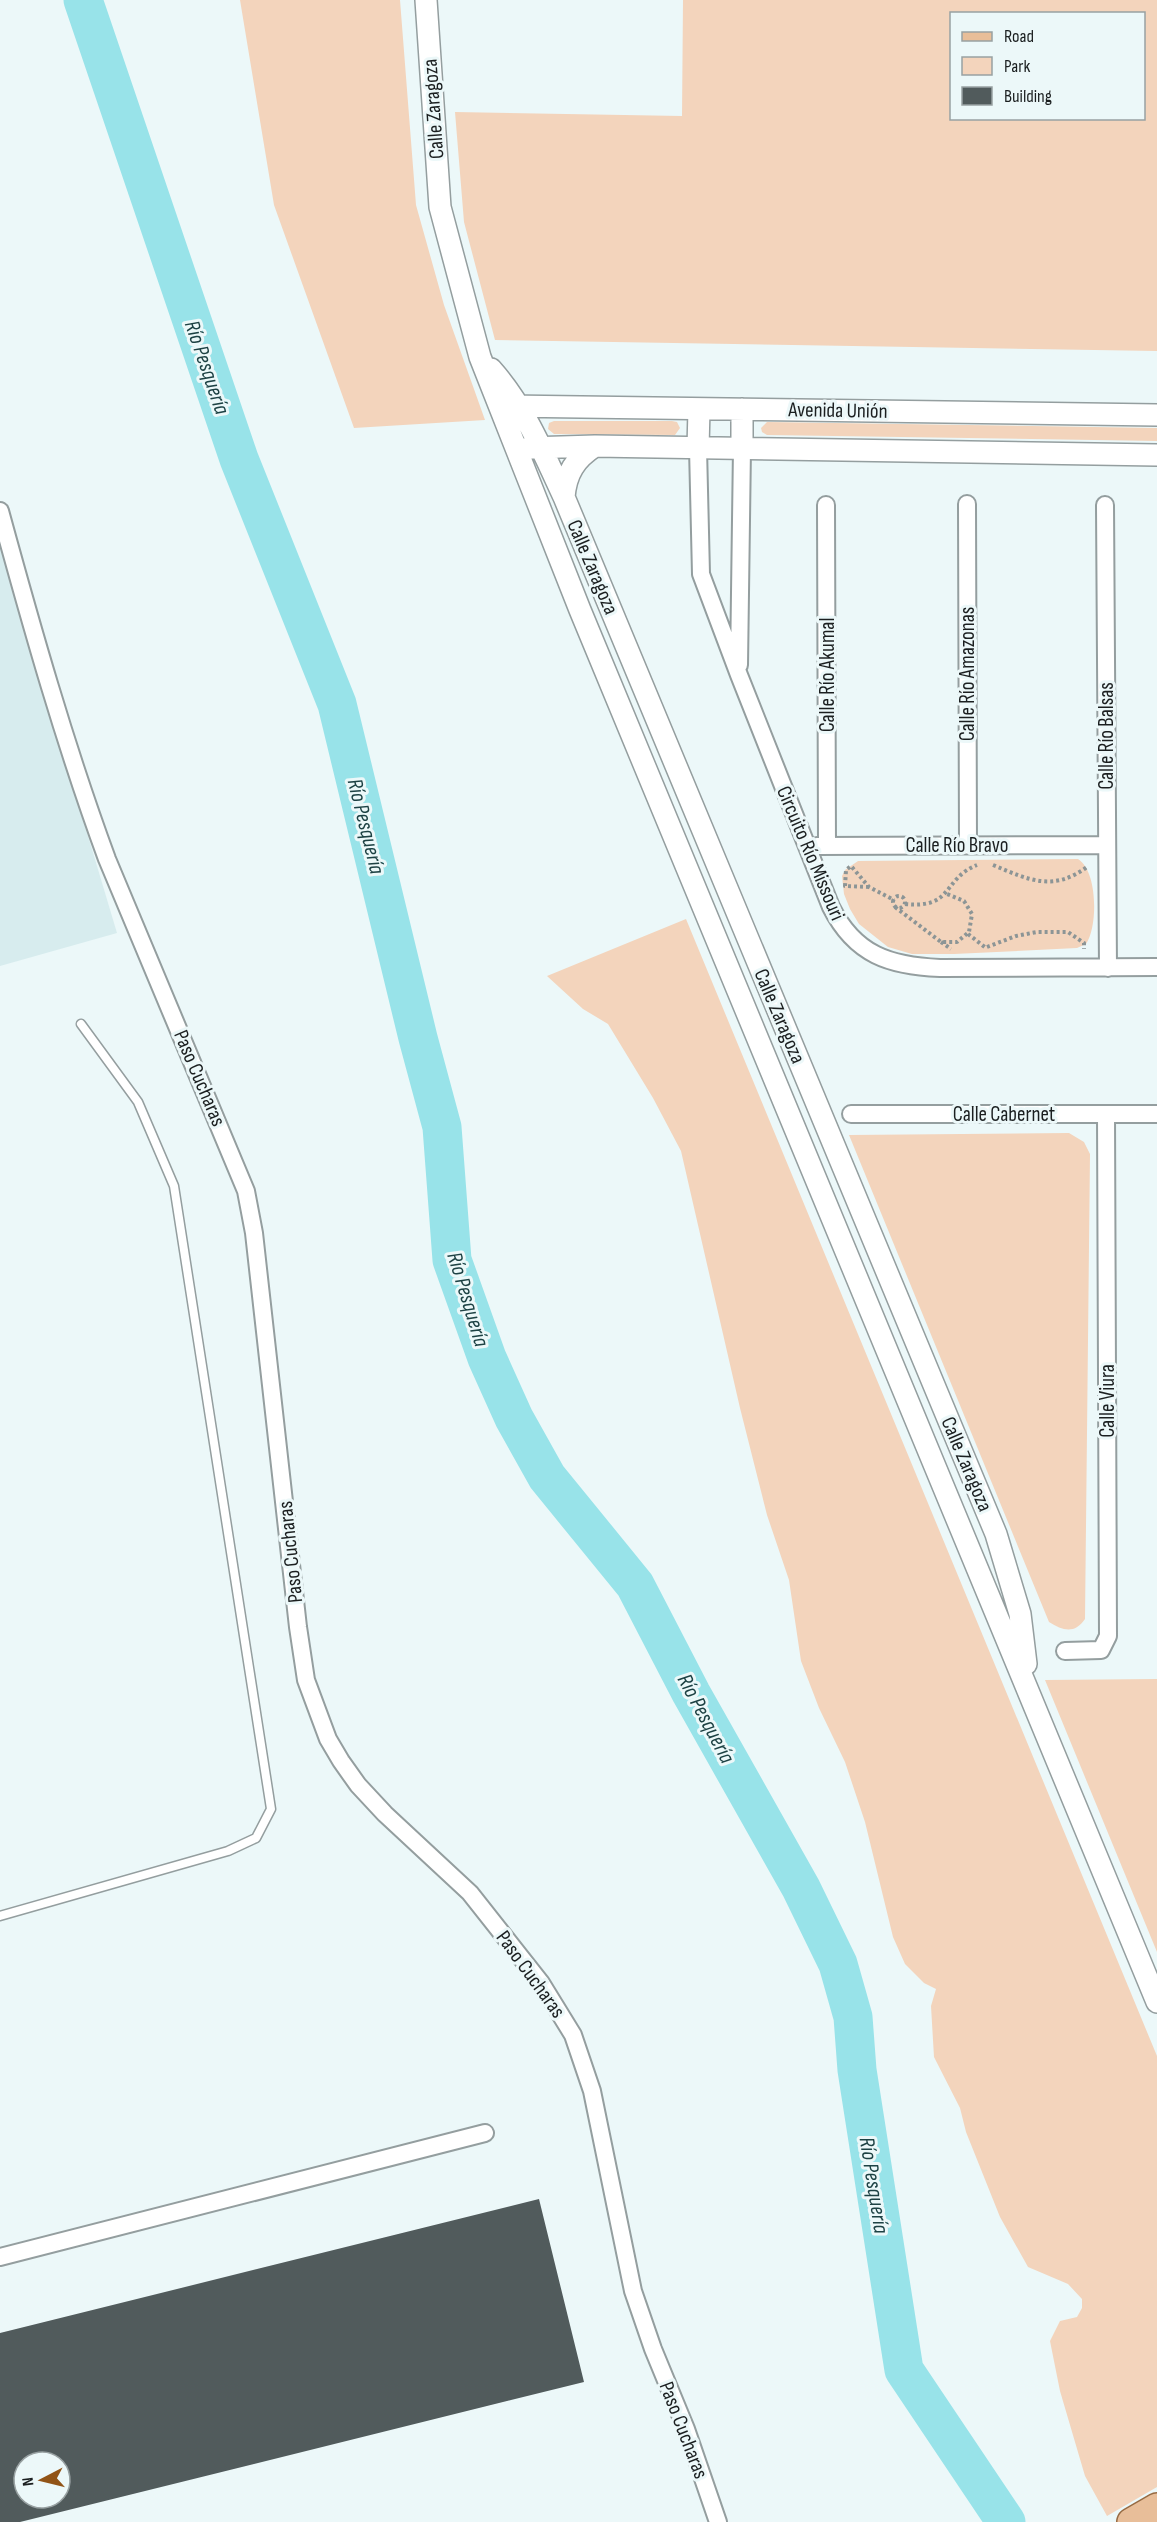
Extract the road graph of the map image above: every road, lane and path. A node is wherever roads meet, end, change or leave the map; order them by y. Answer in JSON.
{"nodes":[{"id":1,"x":426,"y":0,"type":"edge"},
{"id":2,"x":509,"y":406,"type":"junction"},
{"id":3,"x":699,"y":409,"type":"junction"},
{"id":4,"x":742,"y":409,"type":"junction"},
{"id":5,"x":1157,"y":415,"type":"edge"},
{"id":6,"x":595,"y":446,"type":"junction"},
{"id":7,"x":541,"y":447,"type":"junction"},
{"id":8,"x":516,"y":448,"type":"junction"},
{"id":9,"x":699,"y":448,"type":"junction"},
{"id":10,"x":742,"y":448,"type":"junction"},
{"id":11,"x":1157,"y":455,"type":"edge"},
{"id":12,"x":564,"y":497,"type":"junction"},
{"id":13,"x":967,"y":504,"type":"dead end"},
{"id":14,"x":826,"y":505,"type":"dead end"},
{"id":15,"x":1105,"y":505,"type":"dead end"},
{"id":16,"x":0,"y":511,"type":"edge"},
{"id":17,"x":738,"y":675,"type":"junction"},
{"id":18,"x":968,"y":845,"type":"junction"},
{"id":19,"x":1107,"y":845,"type":"junction"},
{"id":20,"x":807,"y":846,"type":"junction"},
{"id":21,"x":827,"y":846,"type":"junction"},
{"id":22,"x":989,"y":863,"type":"dead end"},
{"id":23,"x":980,"y":864,"type":"dead end"},
{"id":24,"x":1087,"y":867,"type":"dead end"},
{"id":25,"x":869,"y":887,"type":"junction"},
{"id":26,"x":947,"y":894,"type":"junction"},
{"id":27,"x":894,"y":900,"type":"junction"},
{"id":28,"x":904,"y":904,"type":"junction"},
{"id":29,"x":895,"y":907,"type":"junction"},
{"id":30,"x":968,"y":934,"type":"junction"},
{"id":31,"x":941,"y":942,"type":"junction"},
{"id":32,"x":986,"y":948,"type":"junction"},
{"id":33,"x":955,"y":951,"type":"dead end"},
{"id":34,"x":978,"y":952,"type":"dead end"},
{"id":35,"x":1157,"y":967,"type":"edge"},
{"id":36,"x":1084,"y":968,"type":"junction"},
{"id":37,"x":1108,"y":968,"type":"junction"},
{"id":38,"x":81,"y":1024,"type":"dead end"},
{"id":39,"x":816,"y":1103,"type":"junction"},
{"id":40,"x":789,"y":1114,"type":"junction"},
{"id":41,"x":850,"y":1114,"type":"dead end"},
{"id":42,"x":1106,"y":1114,"type":"junction"},
{"id":43,"x":1157,"y":1114,"type":"edge"},
{"id":44,"x":1065,"y":1651,"type":"dead end"},
{"id":45,"x":1030,"y":1694,"type":"junction"},
{"id":46,"x":0,"y":1916,"type":"edge"},
{"id":47,"x":1157,"y":2002,"type":"edge"},
{"id":48,"x":484,"y":2133,"type":"dead end"},
{"id":49,"x":0,"y":2257,"type":"edge"},
{"id":50,"x":1157,"y":2507,"type":"edge"},
{"id":51,"x":718,"y":2522,"type":"edge"},
{"id":52,"x":1131,"y":2522,"type":"edge"}],
"edges":[{"from":1,"to":2,"type":"street","name":"Calle Zaragoza"},
{"from":2,"to":3,"type":"street","name":"Avenida Unión"},
{"from":2,"to":7,"type":"street","name":"Calle Zaragoza"},
{"from":2,"to":8,"type":"street","name":"Calle Zaragoza"},
{"from":3,"to":4,"type":"street","name":"Avenida Unión"},
{"from":3,"to":9,"type":"street"},
{"from":4,"to":5,"type":"street","name":"Avenida Unión"},
{"from":4,"to":10,"type":"street"},
{"from":6,"to":7,"type":"street","name":"Avenida Unión"},
{"from":6,"to":9,"type":"street","name":"Avenida Unión"},
{"from":6,"to":12,"type":"street"},
{"from":7,"to":8,"type":"street","name":"Avenida Unión"},
{"from":7,"to":12,"type":"street","name":"Calle Zaragoza"},
{"from":8,"to":40,"type":"street","name":"Calle Zaragoza"},
{"from":9,"to":10,"type":"street","name":"Avenida Unión"},
{"from":9,"to":17,"type":"street","name":"Circuito Río Missouri"},
{"from":10,"to":11,"type":"street","name":"Avenida Unión"},
{"from":10,"to":17,"type":"street","name":"Circuito Río Missouri"},
{"from":12,"to":39,"type":"street","name":"Calle Zaragoza"},
{"from":13,"to":18,"type":"street","name":"Calle Río Amazonas"},
{"from":14,"to":21,"type":"street","name":"Calle Río Akumal"},
{"from":15,"to":19,"type":"street","name":"Calle Río Balsas"},
{"from":16,"to":51,"type":"street","name":"Paso Cucharas"},
{"from":17,"to":20,"type":"street","name":"Circuito Río Missouri"},
{"from":18,"to":19,"type":"street","name":"Calle Río Bravo"},
{"from":18,"to":21,"type":"street","name":"Calle Río Bravo"},
{"from":19,"to":37,"type":"street","name":"Calle Río Balsas"},
{"from":20,"to":21,"type":"street","name":"Calle Río Bravo"},
{"from":20,"to":36,"type":"street","name":"Circuito Río Missouri"},
{"from":22,"to":24,"type":"path"},
{"from":23,"to":26,"type":"path"},
{"from":25,"to":25,"type":"path"},
{"from":25,"to":27,"type":"path"},
{"from":26,"to":28,"type":"path"},
{"from":26,"to":30,"type":"path"},
{"from":27,"to":28,"type":"path"},
{"from":27,"to":29,"type":"path"},
{"from":28,"to":29,"type":"path"},
{"from":29,"to":31,"type":"path"},
{"from":30,"to":31,"type":"path"},
{"from":30,"to":32,"type":"path"},
{"from":31,"to":33,"type":"path"},
{"from":32,"to":34,"type":"path"},
{"from":32,"to":36,"type":"path"},
{"from":35,"to":37,"type":"street","name":"Circuito Río Missouri"},
{"from":36,"to":37,"type":"street","name":"Circuito Río Missouri"},
{"from":38,"to":46,"type":"lane"},
{"from":39,"to":40,"type":"street"},
{"from":39,"to":45,"type":"street","name":"Calle Zaragoza"},
{"from":40,"to":45,"type":"street","name":"Calle Zaragoza"},
{"from":41,"to":42,"type":"street","name":"Calle Cabernet"},
{"from":42,"to":43,"type":"street","name":"Calle Cabernet"},
{"from":42,"to":44,"type":"street","name":"Calle Viura"},
{"from":45,"to":47,"type":"street","name":"Calle Zaragoza"},
{"from":48,"to":49,"type":"street"},
{"from":50,"to":52,"type":"main road"}]}
